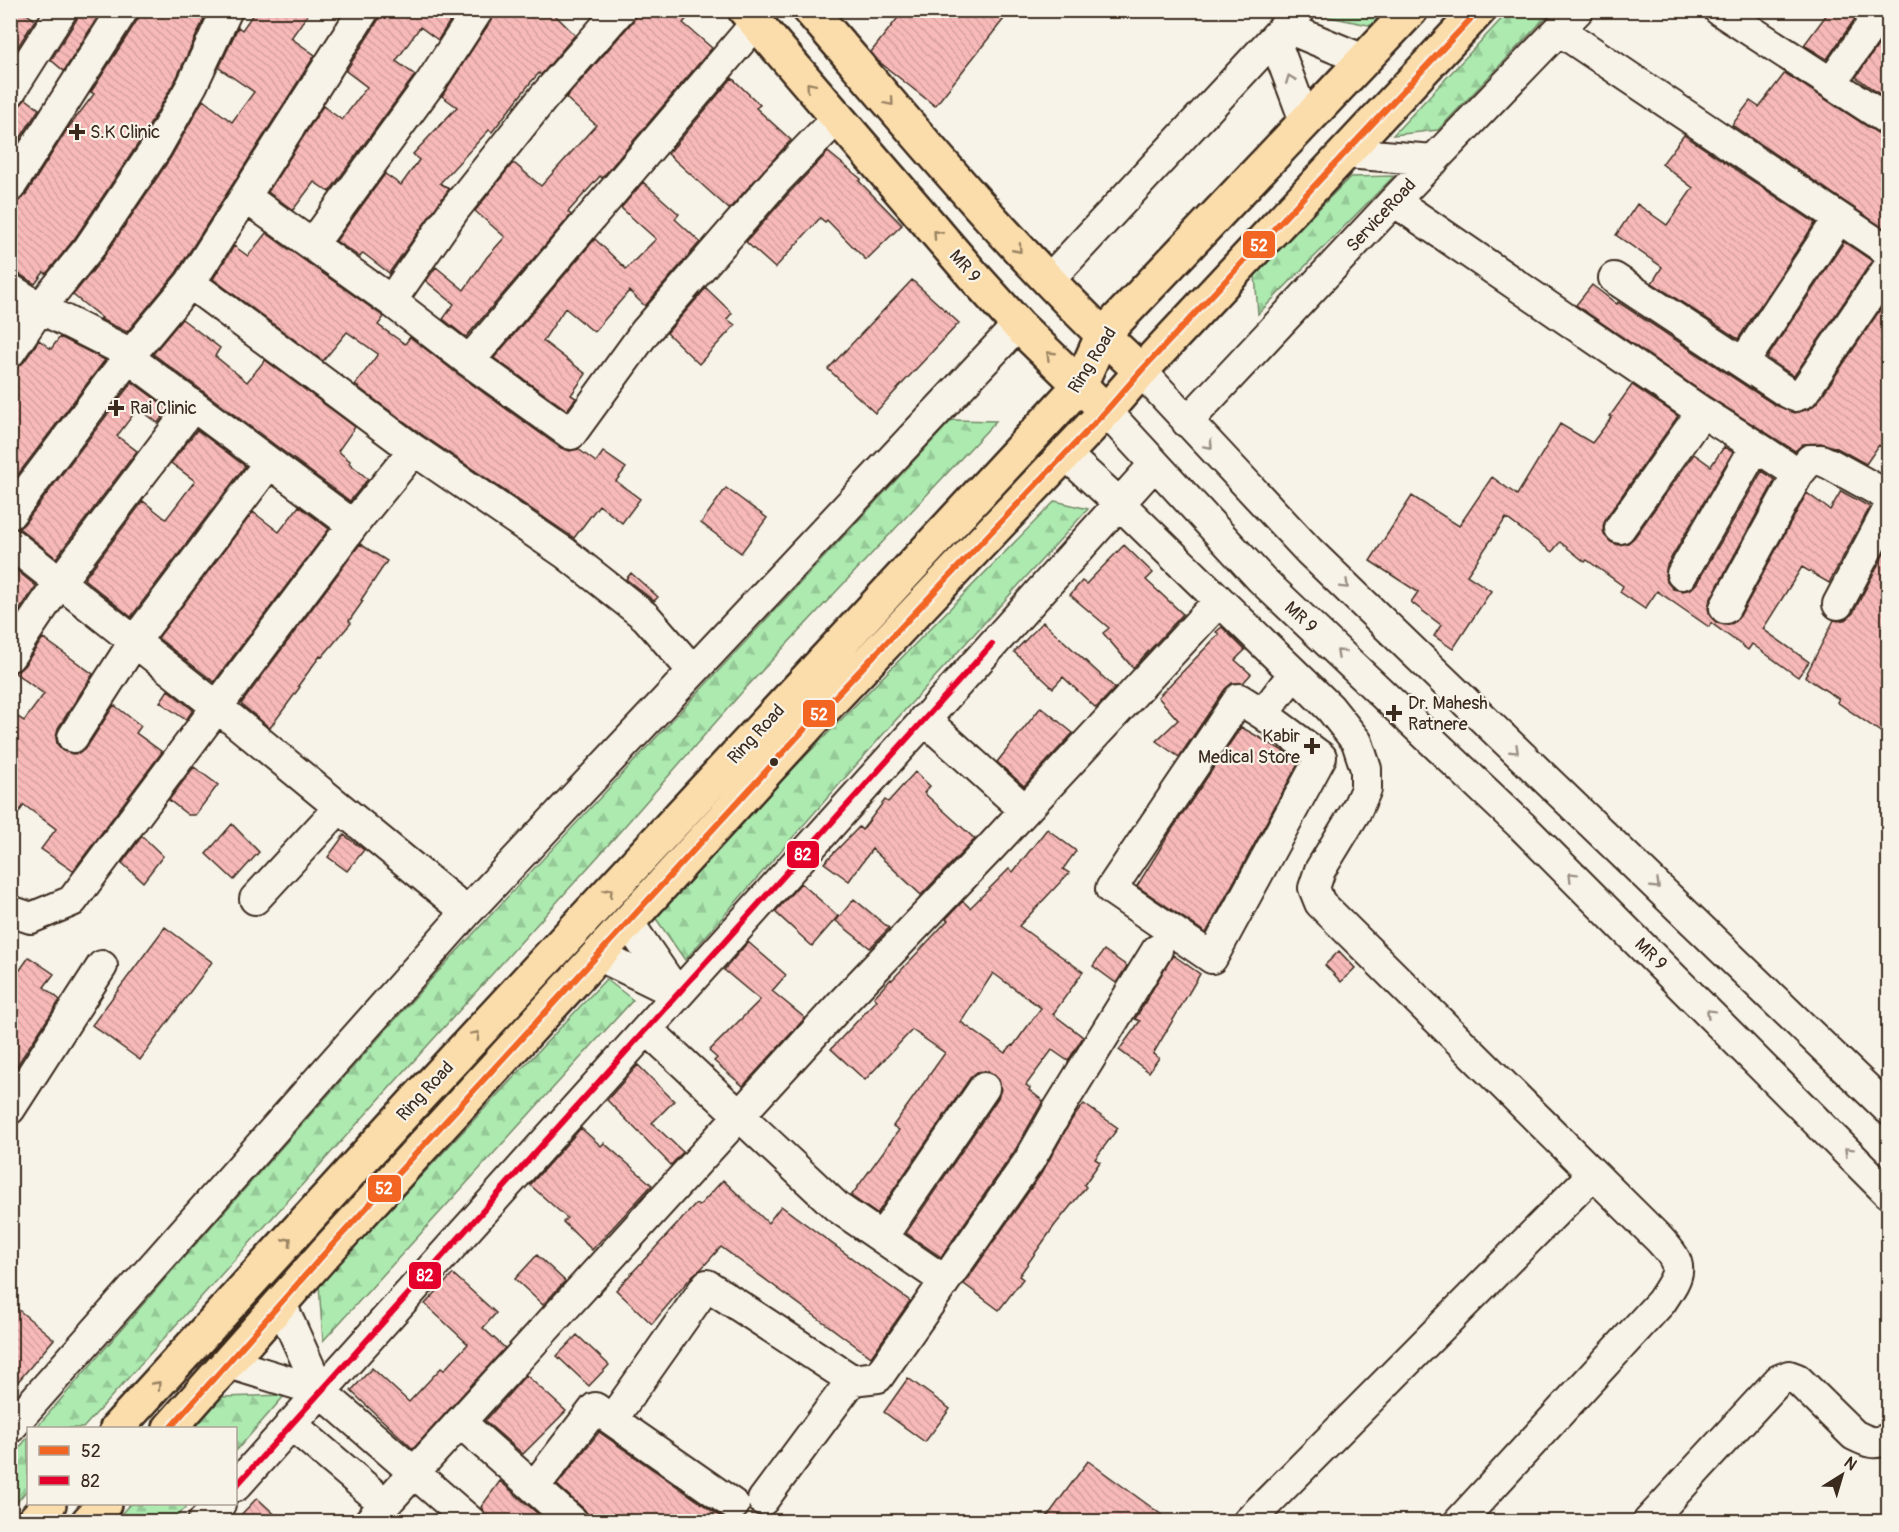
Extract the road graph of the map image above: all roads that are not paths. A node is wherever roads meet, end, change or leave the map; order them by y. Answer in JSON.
{"nodes":[{"id":1,"x":62,"y":10,"type":"edge"},
{"id":2,"x":123,"y":10,"type":"edge"},
{"id":3,"x":227,"y":10,"type":"edge"},
{"id":4,"x":364,"y":10,"type":"edge"},
{"id":5,"x":478,"y":10,"type":"edge"},
{"id":6,"x":620,"y":10,"type":"edge"},
{"id":7,"x":810,"y":10,"type":"edge"},
{"id":8,"x":1411,"y":10,"type":"edge"},
{"id":9,"x":1479,"y":10,"type":"edge"},
{"id":10,"x":1719,"y":10,"type":"edge"},
{"id":11,"x":1882,"y":10,"type":"edge"},
{"id":12,"x":751,"y":17,"type":"edge"},
{"id":13,"x":1569,"y":20,"type":"edge"},
{"id":14,"x":1284,"y":22,"type":"edge"},
{"id":15,"x":1364,"y":60,"type":"junction"},
{"id":16,"x":1832,"y":82,"type":"junction"},
{"id":17,"x":10,"y":92,"type":"edge"},
{"id":18,"x":837,"y":118,"type":"junction"},
{"id":19,"x":1888,"y":120,"type":"edge"},
{"id":20,"x":1305,"y":121,"type":"junction"},
{"id":21,"x":1346,"y":153,"type":"junction"},
{"id":22,"x":1434,"y":160,"type":"junction"},
{"id":23,"x":10,"y":187,"type":"edge"},
{"id":24,"x":245,"y":197,"type":"junction"},
{"id":25,"x":1394,"y":201,"type":"junction"},
{"id":26,"x":1839,"y":218,"type":"junction"},
{"id":27,"x":312,"y":245,"type":"junction"},
{"id":28,"x":1888,"y":251,"type":"edge"},
{"id":29,"x":1888,"y":268,"type":"edge"},
{"id":30,"x":1614,"y":278,"type":"dead end"},
{"id":31,"x":1048,"y":281,"type":"junction"},
{"id":32,"x":190,"y":283,"type":"junction"},
{"id":33,"x":10,"y":289,"type":"edge"},
{"id":34,"x":391,"y":301,"type":"junction"},
{"id":35,"x":40,"y":308,"type":"junction"},
{"id":36,"x":1018,"y":325,"type":"junction"},
{"id":37,"x":1102,"y":336,"type":"junction"},
{"id":38,"x":10,"y":352,"type":"edge"},
{"id":39,"x":130,"y":356,"type":"junction"},
{"id":40,"x":470,"y":361,"type":"junction"},
{"id":41,"x":1743,"y":363,"type":"junction"},
{"id":42,"x":1141,"y":371,"type":"junction"},
{"id":43,"x":1080,"y":385,"type":"junction"},
{"id":44,"x":193,"y":406,"type":"junction"},
{"id":45,"x":1106,"y":411,"type":"junction"},
{"id":46,"x":1702,"y":412,"type":"junction"},
{"id":47,"x":1187,"y":422,"type":"junction"},
{"id":48,"x":1756,"y":446,"type":"junction"},
{"id":49,"x":414,"y":450,"type":"junction"},
{"id":50,"x":1065,"y":454,"type":"junction"},
{"id":51,"x":269,"y":463,"type":"junction"},
{"id":52,"x":1154,"y":465,"type":"junction"},
{"id":53,"x":1797,"y":474,"type":"junction"},
{"id":54,"x":1888,"y":496,"type":"edge"},
{"id":55,"x":1120,"y":504,"type":"junction"},
{"id":56,"x":1888,"y":510,"type":"edge"},
{"id":57,"x":10,"y":514,"type":"edge"},
{"id":58,"x":353,"y":525,"type":"junction"},
{"id":59,"x":1620,"y":528,"type":"dead end"},
{"id":60,"x":10,"y":543,"type":"edge"},
{"id":61,"x":1682,"y":574,"type":"dead end"},
{"id":62,"x":59,"y":583,"type":"junction"},
{"id":63,"x":1219,"y":601,"type":"junction"},
{"id":64,"x":1838,"y":604,"type":"dead end"},
{"id":65,"x":1725,"y":608,"type":"dead end"},
{"id":66,"x":134,"y":642,"type":"junction"},
{"id":67,"x":10,"y":656,"type":"edge"},
{"id":68,"x":693,"y":671,"type":"junction"},
{"id":69,"x":1294,"y":673,"type":"junction"},
{"id":70,"x":1376,"y":687,"type":"junction"},
{"id":71,"x":216,"y":706,"type":"junction"},
{"id":72,"x":1263,"y":714,"type":"junction"},
{"id":73,"x":924,"y":719,"type":"junction"},
{"id":74,"x":1344,"y":726,"type":"junction"},
{"id":75,"x":73,"y":737,"type":"dead end"},
{"id":76,"x":339,"y":808,"type":"junction"},
{"id":77,"x":1025,"y":810,"type":"junction"},
{"id":78,"x":255,"y":899,"type":"dead end"},
{"id":79,"x":10,"y":910,"type":"edge"},
{"id":80,"x":467,"y":912,"type":"junction"},
{"id":81,"x":628,"y":922,"type":"junction"},
{"id":82,"x":1157,"y":950,"type":"dead end"},
{"id":83,"x":598,"y":955,"type":"junction"},
{"id":84,"x":102,"y":966,"type":"dead end"},
{"id":85,"x":678,"y":994,"type":"junction"},
{"id":86,"x":647,"y":1029,"type":"junction"},
{"id":87,"x":984,"y":1088,"type":"dead end"},
{"id":88,"x":10,"y":1109,"type":"edge"},
{"id":89,"x":1888,"y":1109,"type":"edge"},
{"id":90,"x":739,"y":1116,"type":"junction"},
{"id":91,"x":1593,"y":1174,"type":"junction"},
{"id":92,"x":1888,"y":1193,"type":"edge"},
{"id":93,"x":882,"y":1238,"type":"junction"},
{"id":94,"x":945,"y":1281,"type":"junction"},
{"id":95,"x":280,"y":1304,"type":"junction"},
{"id":96,"x":228,"y":1363,"type":"junction"},
{"id":97,"x":852,"y":1380,"type":"junction"},
{"id":98,"x":320,"y":1391,"type":"junction"},
{"id":99,"x":621,"y":1407,"type":"dead end"},
{"id":100,"x":460,"y":1422,"type":"junction"},
{"id":101,"x":291,"y":1424,"type":"junction"},
{"id":102,"x":118,"y":1427,"type":"edge"},
{"id":103,"x":171,"y":1427,"type":"edge"},
{"id":104,"x":10,"y":1428,"type":"edge"},
{"id":105,"x":1888,"y":1439,"type":"edge"},
{"id":106,"x":415,"y":1472,"type":"junction"},
{"id":107,"x":237,"y":1485,"type":"edge"},
{"id":108,"x":534,"y":1487,"type":"junction"},
{"id":109,"x":763,"y":1500,"type":"dead end"},
{"id":110,"x":47,"y":1505,"type":"edge"},
{"id":111,"x":102,"y":1505,"type":"edge"},
{"id":112,"x":218,"y":1505,"type":"edge"},
{"id":113,"x":734,"y":1505,"type":"dead end"},
{"id":114,"x":377,"y":1513,"type":"edge"},
{"id":115,"x":33,"y":1521,"type":"edge"},
{"id":116,"x":88,"y":1521,"type":"edge"},
{"id":117,"x":203,"y":1521,"type":"edge"},
{"id":118,"x":471,"y":1521,"type":"edge"},
{"id":119,"x":573,"y":1521,"type":"edge"},
{"id":120,"x":1248,"y":1521,"type":"edge"},
{"id":121,"x":1459,"y":1521,"type":"edge"},
{"id":122,"x":1648,"y":1521,"type":"edge"}],
"edges":[{"from":1,"to":17,"type":"street"},
{"from":2,"to":23,"type":"street"},
{"from":3,"to":35,"type":"street"},
{"from":4,"to":24,"type":"street"},
{"from":5,"to":27,"type":"street"},
{"from":6,"to":34,"type":"street"},
{"from":7,"to":31,"type":"main road","one_way":true},
{"from":8,"to":15,"type":"main road","name":"Ring Road"},
{"from":9,"to":21,"type":"main road","name":"Ring Road"},
{"from":10,"to":16,"type":"street"},
{"from":11,"to":16,"type":"street"},
{"from":18,"to":12,"type":"main road","name":"MR 9","one_way":true},
{"from":12,"to":40,"type":"street"},
{"from":13,"to":22,"type":"street","name":"ServiceRoad"},
{"from":13,"to":26,"type":"street"},
{"from":14,"to":15,"type":"street"},
{"from":20,"to":14,"type":"street","one_way":true},
{"from":14,"to":31,"type":"street"},
{"from":15,"to":20,"type":"main road","name":"Ring Road"},
{"from":16,"to":19,"type":"street"},
{"from":36,"to":18,"type":"main road","name":"MR 9","one_way":true},
{"from":18,"to":40,"type":"street"},
{"from":20,"to":37,"type":"main road","name":"Ring Road"},
{"from":21,"to":22,"type":"street"},
{"from":21,"to":42,"type":"main road","name":"Ring Road"},
{"from":22,"to":25,"type":"street","name":"ServiceRoad"},
{"from":24,"to":27,"type":"street"},
{"from":24,"to":32,"type":"street"},
{"from":25,"to":46,"type":"street"},
{"from":25,"to":47,"type":"street","name":"ServiceRoad"},
{"from":26,"to":28,"type":"street"},
{"from":26,"to":41,"type":"street"},
{"from":27,"to":34,"type":"street"},
{"from":29,"to":41,"type":"street"},
{"from":30,"to":41,"type":"street"},
{"from":31,"to":37,"type":"main road"},
{"from":32,"to":39,"type":"street"},
{"from":32,"to":49,"type":"street"},
{"from":33,"to":35,"type":"street"},
{"from":34,"to":40,"type":"street"},
{"from":35,"to":38,"type":"street"},
{"from":35,"to":39,"type":"street"},
{"from":43,"to":36,"type":"main road","name":"MR 9","one_way":true},
{"from":36,"to":68,"type":"street"},
{"from":37,"to":42,"type":"main road"},
{"from":37,"to":43,"type":"main road","name":"Ring Road"},
{"from":39,"to":44,"type":"street"},
{"from":39,"to":57,"type":"street"},
{"from":42,"to":45,"type":"main road","name":"Ring Road"},
{"from":42,"to":47,"type":"street"},
{"from":43,"to":45,"type":"main road","name":"MR 9"},
{"from":102,"to":43,"type":"main road","name":"Ring Road","one_way":true},
{"from":44,"to":51,"type":"street"},
{"from":44,"to":62,"type":"street"},
{"from":45,"to":50,"type":"main road","name":"Ring Road"},
{"from":45,"to":52,"type":"street","name":"MR 9"},
{"from":46,"to":48,"type":"street"},
{"from":46,"to":59,"type":"street"},
{"from":47,"to":89,"type":"street","one_way":true},
{"from":48,"to":53,"type":"street"},
{"from":48,"to":61,"type":"street"},
{"from":49,"to":58,"type":"street"},
{"from":49,"to":68,"type":"street"},
{"from":50,"to":55,"type":"street"},
{"from":50,"to":81,"type":"main road","name":"Ring Road"},
{"from":51,"to":58,"type":"street"},
{"from":51,"to":66,"type":"street"},
{"from":52,"to":55,"type":"street"},
{"from":70,"to":52,"type":"street","name":"MR 9","one_way":true},
{"from":53,"to":54,"type":"street"},
{"from":53,"to":65,"type":"street"},
{"from":55,"to":63,"type":"street"},
{"from":55,"to":73,"type":"street"},
{"from":56,"to":64,"type":"street"},
{"from":58,"to":71,"type":"street"},
{"from":60,"to":62,"type":"street"},
{"from":62,"to":66,"type":"street"},
{"from":62,"to":67,"type":"street"},
{"from":63,"to":69,"type":"street"},
{"from":63,"to":77,"type":"street"},
{"from":66,"to":71,"type":"street"},
{"from":66,"to":75,"type":"street"},
{"from":68,"to":80,"type":"street"},
{"from":69,"to":72,"type":"street"},
{"from":69,"to":74,"type":"street"},
{"from":70,"to":74,"type":"street"},
{"from":92,"to":70,"type":"street","name":"MR 9","one_way":true},
{"from":71,"to":76,"type":"street"},
{"from":71,"to":79,"type":"street"},
{"from":72,"to":72,"type":"street"},
{"from":73,"to":77,"type":"street"},
{"from":73,"to":85,"type":"street"},
{"from":74,"to":91,"type":"street"},
{"from":76,"to":78,"type":"street"},
{"from":76,"to":80,"type":"street"},
{"from":77,"to":90,"type":"street"},
{"from":80,"to":104,"type":"street"},
{"from":81,"to":83,"type":"main road","name":"Ring Road"},
{"from":81,"to":85,"type":"street"},
{"from":82,"to":94,"type":"street"},
{"from":83,"to":85,"type":"street"},
{"from":83,"to":95,"type":"main road","name":"Ring Road"},
{"from":84,"to":88,"type":"street"},
{"from":85,"to":86,"type":"street"},
{"from":86,"to":90,"type":"street"},
{"from":86,"to":98,"type":"street"},
{"from":87,"to":93,"type":"street"},
{"from":90,"to":93,"type":"street"},
{"from":90,"to":100,"type":"street"},
{"from":91,"to":120,"type":"street"},
{"from":91,"to":121,"type":"street"},
{"from":93,"to":94,"type":"street"},
{"from":94,"to":97,"type":"street"},
{"from":95,"to":96,"type":"main road","name":"Ring Road"},
{"from":95,"to":98,"type":"street"},
{"from":96,"to":98,"type":"street"},
{"from":96,"to":103,"type":"main road","name":"Ring Road"},
{"from":97,"to":99,"type":"street"},
{"from":97,"to":109,"type":"street"},
{"from":98,"to":101,"type":"street"},
{"from":98,"to":106,"type":"street"},
{"from":100,"to":106,"type":"street"},
{"from":100,"to":108,"type":"street"},
{"from":101,"to":107,"type":"street"},
{"from":101,"to":114,"type":"street"},
{"from":105,"to":122,"type":"street"},
{"from":106,"to":114,"type":"street"},
{"from":106,"to":118,"type":"street"},
{"from":108,"to":113,"type":"street"},
{"from":108,"to":119,"type":"street"},
{"from":110,"to":115,"type":"main road"},
{"from":111,"to":116,"type":"main road"},
{"from":112,"to":117,"type":"street"}]}
